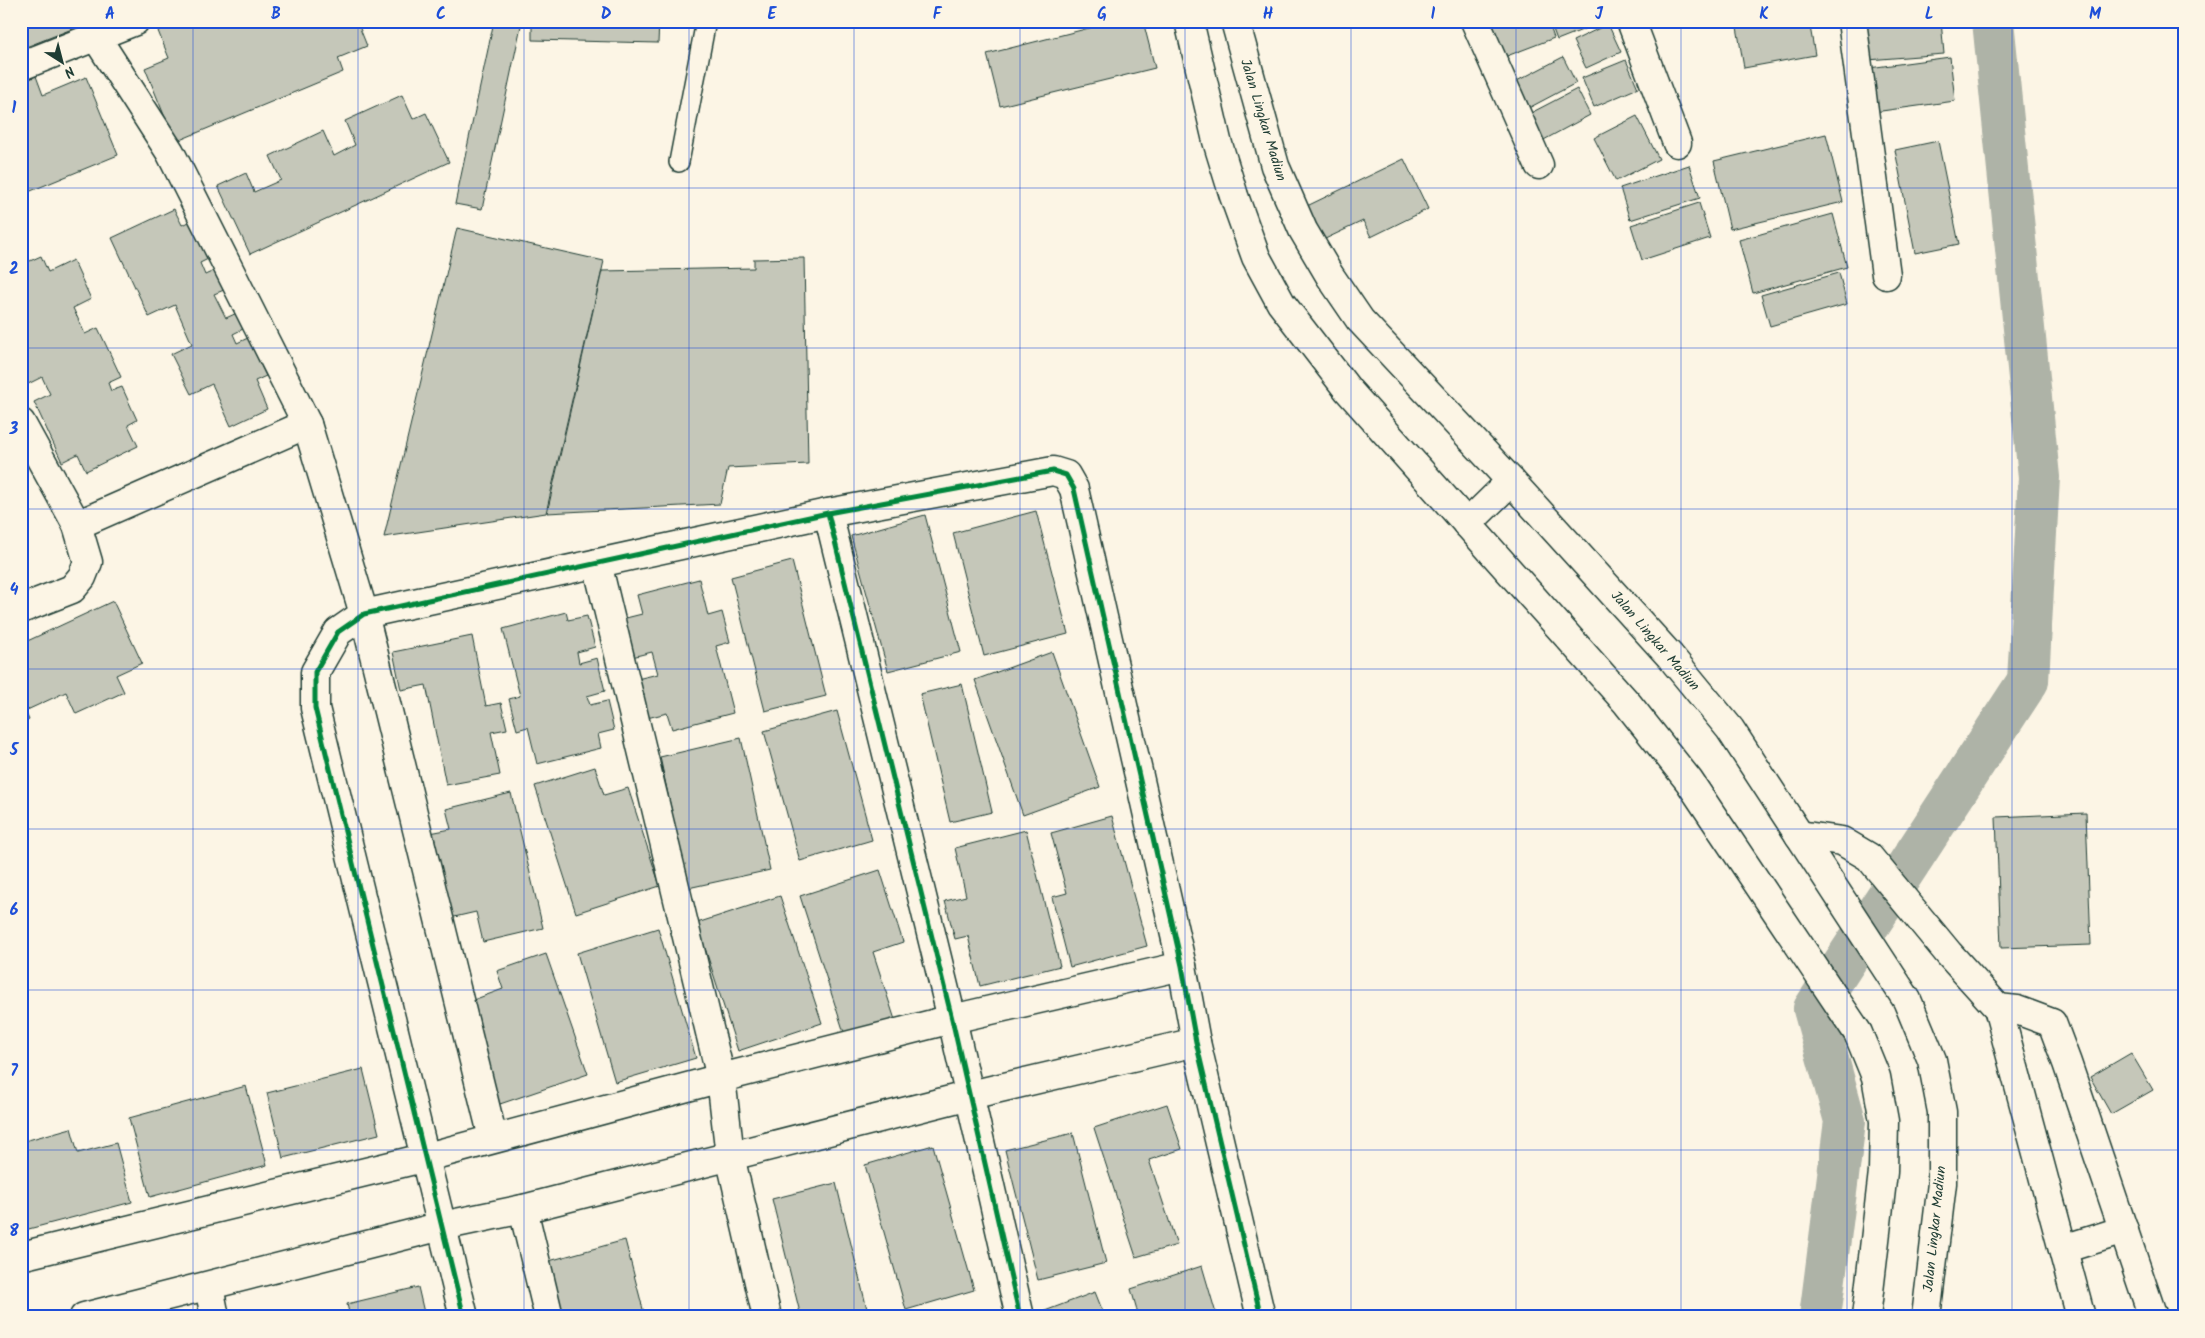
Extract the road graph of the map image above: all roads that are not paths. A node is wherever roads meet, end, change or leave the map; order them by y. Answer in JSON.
{"nodes":[{"id":1,"x":135,"y":21,"type":"edge"},
{"id":2,"x":706,"y":21,"type":"edge"},
{"id":3,"x":1189,"y":21,"type":"edge"},
{"id":4,"x":1234,"y":21,"type":"edge"},
{"id":5,"x":1475,"y":21,"type":"edge"},
{"id":6,"x":1631,"y":21,"type":"edge"},
{"id":7,"x":1852,"y":21,"type":"edge"},
{"id":8,"x":96,"y":36,"type":"junction"},
{"id":9,"x":21,"y":66,"type":"edge"},
{"id":10,"x":1678,"y":143,"type":"dead end"},
{"id":11,"x":679,"y":162,"type":"dead end"},
{"id":12,"x":1538,"y":165,"type":"dead end"},
{"id":13,"x":1886,"y":275,"type":"dead end"},
{"id":14,"x":21,"y":423,"type":"edge"},
{"id":15,"x":307,"y":424,"type":"junction"},
{"id":16,"x":1511,"y":481,"type":"junction"},
{"id":17,"x":828,"y":513,"type":"junction"},
{"id":18,"x":1467,"y":524,"type":"junction"},
{"id":19,"x":77,"y":525,"type":"junction"},
{"id":20,"x":597,"y":563,"type":"junction"},
{"id":21,"x":21,"y":609,"type":"edge"},
{"id":22,"x":364,"y":614,"type":"junction"},
{"id":23,"x":1799,"y":835,"type":"junction"},
{"id":24,"x":1182,"y":966,"type":"junction"},
{"id":25,"x":1998,"y":1008,"type":"junction"},
{"id":26,"x":952,"y":1019,"type":"junction"},
{"id":27,"x":1196,"y":1042,"type":"junction"},
{"id":28,"x":722,"y":1078,"type":"junction"},
{"id":29,"x":970,"y":1095,"type":"junction"},
{"id":30,"x":493,"y":1138,"type":"junction"},
{"id":31,"x":730,"y":1156,"type":"junction"},
{"id":32,"x":427,"y":1157,"type":"junction"},
{"id":33,"x":523,"y":1209,"type":"junction"},
{"id":34,"x":442,"y":1226,"type":"junction"},
{"id":35,"x":2124,"y":1230,"type":"junction"},
{"id":36,"x":2063,"y":1249,"type":"junction"},
{"id":37,"x":21,"y":1256,"type":"edge"},
{"id":38,"x":209,"y":1287,"type":"junction"},
{"id":39,"x":84,"y":1317,"type":"edge"},
{"id":40,"x":215,"y":1317,"type":"edge"},
{"id":41,"x":464,"y":1317,"type":"edge"},
{"id":42,"x":549,"y":1317,"type":"edge"},
{"id":43,"x":767,"y":1317,"type":"edge"},
{"id":44,"x":1020,"y":1317,"type":"edge"},
{"id":45,"x":1261,"y":1317,"type":"edge"},
{"id":46,"x":1866,"y":1317,"type":"edge"},
{"id":47,"x":1926,"y":1317,"type":"edge"},
{"id":48,"x":2081,"y":1317,"type":"edge"},
{"id":49,"x":2153,"y":1317,"type":"edge"}],
"edges":[{"from":1,"to":8,"type":"street"},
{"from":2,"to":11,"type":"lane"},
{"from":3,"to":18,"type":"street"},
{"from":4,"to":16,"type":"street","name":"Jalan Lingkar Madiun"},
{"from":5,"to":12,"type":"street"},
{"from":6,"to":10,"type":"street"},
{"from":7,"to":13,"type":"street"},
{"from":8,"to":9,"type":"street"},
{"from":8,"to":15,"type":"street"},
{"from":14,"to":19,"type":"street"},
{"from":15,"to":19,"type":"street"},
{"from":15,"to":22,"type":"street"},
{"from":16,"to":18,"type":"street"},
{"from":16,"to":23,"type":"street","name":"Jalan Lingkar Madiun"},
{"from":17,"to":20,"type":"street"},
{"from":17,"to":24,"type":"street"},
{"from":17,"to":26,"type":"street"},
{"from":18,"to":46,"type":"street"},
{"from":19,"to":21,"type":"street"},
{"from":20,"to":22,"type":"street"},
{"from":20,"to":28,"type":"street"},
{"from":22,"to":30,"type":"street"},
{"from":22,"to":32,"type":"street"},
{"from":23,"to":25,"type":"street"},
{"from":23,"to":47,"type":"street","name":"Jalan Lingkar Madiun"},
{"from":24,"to":26,"type":"street"},
{"from":24,"to":27,"type":"street"},
{"from":25,"to":35,"type":"street"},
{"from":25,"to":36,"type":"street"},
{"from":26,"to":28,"type":"street"},
{"from":26,"to":29,"type":"street"},
{"from":27,"to":29,"type":"street"},
{"from":27,"to":45,"type":"street"},
{"from":28,"to":30,"type":"street"},
{"from":28,"to":31,"type":"street"},
{"from":29,"to":31,"type":"street"},
{"from":29,"to":44,"type":"street"},
{"from":30,"to":32,"type":"street"},
{"from":31,"to":33,"type":"street"},
{"from":31,"to":43,"type":"street"},
{"from":32,"to":34,"type":"street"},
{"from":32,"to":37,"type":"street"},
{"from":33,"to":34,"type":"street"},
{"from":33,"to":42,"type":"street"},
{"from":34,"to":38,"type":"street"},
{"from":34,"to":41,"type":"street"},
{"from":35,"to":36,"type":"street"},
{"from":35,"to":49,"type":"street"},
{"from":36,"to":48,"type":"street"},
{"from":38,"to":39,"type":"street"},
{"from":38,"to":40,"type":"street"}]}
